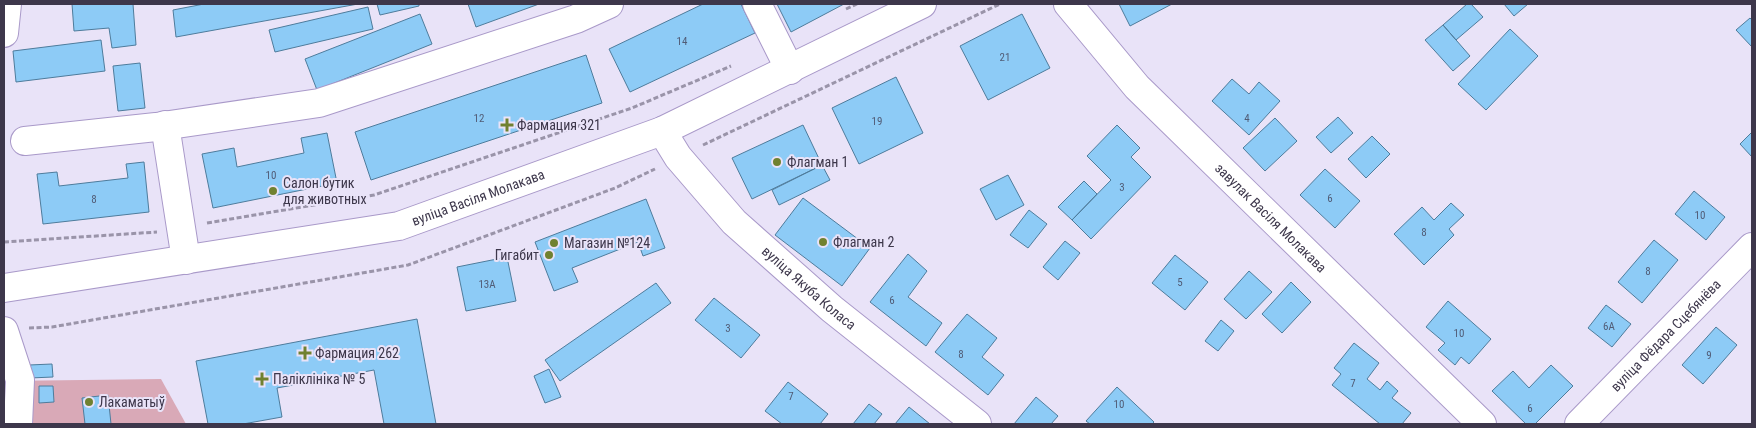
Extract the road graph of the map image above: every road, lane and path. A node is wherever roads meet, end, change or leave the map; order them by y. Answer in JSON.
{"nodes":[{"id":1,"x":7,"y":4,"type":"edge"},
{"id":2,"x":609,"y":4,"type":"edge"},
{"id":3,"x":757,"y":4,"type":"edge"},
{"id":4,"x":922,"y":4,"type":"edge"},
{"id":5,"x":1068,"y":4,"type":"edge"},
{"id":6,"x":4,"y":33,"type":"edge"},
{"id":7,"x":732,"y":65,"type":"dead end"},
{"id":8,"x":790,"y":70,"type":"junction"},
{"id":9,"x":165,"y":125,"type":"junction"},
{"id":10,"x":662,"y":131,"type":"junction"},
{"id":11,"x":25,"y":140,"type":"dead end"},
{"id":12,"x":181,"y":228,"type":"junction"},
{"id":13,"x":4,"y":242,"type":"edge"},
{"id":14,"x":1752,"y":247,"type":"edge"},
{"id":15,"x":186,"y":260,"type":"junction"},
{"id":16,"x":4,"y":288,"type":"edge"},
{"id":17,"x":4,"y":331,"type":"edge"},
{"id":18,"x":18,"y":424,"type":"edge"},
{"id":19,"x":977,"y":424,"type":"edge"},
{"id":20,"x":1482,"y":424,"type":"edge"},
{"id":21,"x":1579,"y":424,"type":"edge"}],
"edges":[{"from":1,"to":6,"type":"street"},
{"from":2,"to":9,"type":"street"},
{"from":3,"to":8,"type":"street"},
{"from":4,"to":8,"type":"street","name":"вуліца Васіля Молакава"},
{"from":5,"to":20,"type":"street","name":"завулак Васіля Молакава"},
{"from":7,"to":12,"type":"path"},
{"from":8,"to":10,"type":"street","name":"вуліца Васіля Молакава"},
{"from":9,"to":11,"type":"street"},
{"from":9,"to":12,"type":"street"},
{"from":10,"to":15,"type":"street","name":"вуліца Васіля Молакава"},
{"from":10,"to":19,"type":"street","name":"вуліца Якуба Коласа"},
{"from":12,"to":13,"type":"path"},
{"from":12,"to":15,"type":"street"},
{"from":14,"to":21,"type":"street","name":"вуліца Фёдара Сцебянёва"},
{"from":15,"to":16,"type":"street","name":"вуліца Васіля Молакава"},
{"from":17,"to":18,"type":"street"}]}
